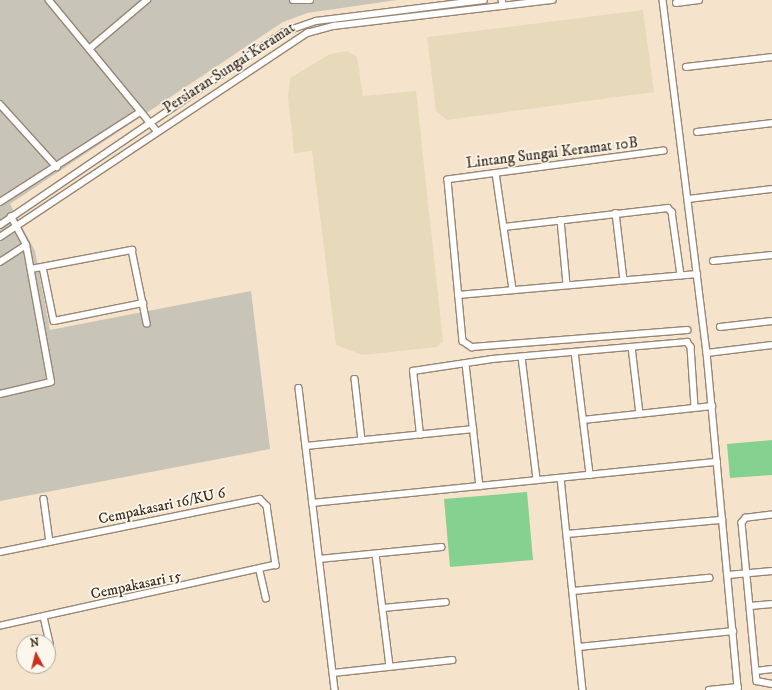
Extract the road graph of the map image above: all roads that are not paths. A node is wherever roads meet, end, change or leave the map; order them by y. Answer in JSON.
{"nodes":[{"id":1,"x":49,"y":0,"type":"edge"},
{"id":2,"x":147,"y":0,"type":"edge"},
{"id":3,"x":293,"y":0,"type":"edge"},
{"id":4,"x":310,"y":0,"type":"edge"},
{"id":5,"x":484,"y":0,"type":"edge"},
{"id":6,"x":552,"y":0,"type":"edge"},
{"id":7,"x":663,"y":0,"type":"edge"},
{"id":8,"x":699,"y":0,"type":"edge"},
{"id":9,"x":503,"y":3,"type":"edge"},
{"id":10,"x":676,"y":3,"type":"dead end"},
{"id":11,"x":89,"y":49,"type":"junction"},
{"id":12,"x":772,"y":57,"type":"edge"},
{"id":13,"x":686,"y":67,"type":"dead end"},
{"id":14,"x":0,"y":104,"type":"edge"},
{"id":15,"x":140,"y":112,"type":"junction"},
{"id":16,"x":150,"y":123,"type":"junction"},
{"id":17,"x":772,"y":123,"type":"edge"},
{"id":18,"x":156,"y":130,"type":"junction"},
{"id":19,"x":697,"y":132,"type":"dead end"},
{"id":20,"x":664,"y":151,"type":"dead end"},
{"id":21,"x":57,"y":167,"type":"junction"},
{"id":22,"x":496,"y":172,"type":"junction"},
{"id":23,"x":772,"y":189,"type":"edge"},
{"id":24,"x":688,"y":199,"type":"junction"},
{"id":25,"x":0,"y":202,"type":"edge"},
{"id":26,"x":616,"y":213,"type":"junction"},
{"id":27,"x":11,"y":217,"type":"junction"},
{"id":28,"x":561,"y":220,"type":"junction"},
{"id":29,"x":0,"y":225,"type":"edge"},
{"id":30,"x":17,"y":225,"type":"junction"},
{"id":31,"x":504,"y":227,"type":"junction"},
{"id":32,"x":0,"y":237,"type":"edge"},
{"id":33,"x":26,"y":245,"type":"junction"},
{"id":34,"x":772,"y":255,"type":"edge"},
{"id":35,"x":713,"y":261,"type":"dead end"},
{"id":36,"x":0,"y":262,"type":"edge"},
{"id":37,"x":43,"y":267,"type":"junction"},
{"id":38,"x":31,"y":269,"type":"junction"},
{"id":39,"x":697,"y":274,"type":"junction"},
{"id":40,"x":681,"y":275,"type":"junction"},
{"id":41,"x":624,"y":280,"type":"junction"},
{"id":42,"x":567,"y":285,"type":"junction"},
{"id":43,"x":513,"y":290,"type":"junction"},
{"id":44,"x":458,"y":295,"type":"junction"},
{"id":45,"x":143,"y":304,"type":"junction"},
{"id":46,"x":772,"y":321,"type":"edge"},
{"id":47,"x":147,"y":322,"type":"dead end"},
{"id":48,"x":720,"y":327,"type":"dead end"},
{"id":49,"x":687,"y":330,"type":"dead end"},
{"id":50,"x":772,"y":345,"type":"edge"},
{"id":51,"x":632,"y":347,"type":"junction"},
{"id":52,"x":575,"y":352,"type":"junction"},
{"id":53,"x":707,"y":352,"type":"junction"},
{"id":54,"x":522,"y":356,"type":"junction"},
{"id":55,"x":466,"y":364,"type":"junction"},
{"id":56,"x":354,"y":379,"type":"dead end"},
{"id":57,"x":299,"y":388,"type":"dead end"},
{"id":58,"x":0,"y":394,"type":"edge"},
{"id":59,"x":712,"y":406,"type":"junction"},
{"id":60,"x":695,"y":407,"type":"junction"},
{"id":61,"x":640,"y":414,"type":"junction"},
{"id":62,"x":583,"y":420,"type":"junction"},
{"id":63,"x":472,"y":429,"type":"junction"},
{"id":64,"x":420,"y":435,"type":"junction"},
{"id":65,"x":362,"y":440,"type":"junction"},
{"id":66,"x":306,"y":446,"type":"junction"},
{"id":67,"x":717,"y":462,"type":"junction"},
{"id":68,"x":590,"y":475,"type":"junction"},
{"id":69,"x":561,"y":478,"type":"junction"},
{"id":70,"x":537,"y":480,"type":"junction"},
{"id":71,"x":480,"y":486,"type":"junction"},
{"id":72,"x":44,"y":499,"type":"dead end"},
{"id":73,"x":312,"y":502,"type":"junction"},
{"id":74,"x":772,"y":515,"type":"edge"},
{"id":75,"x":722,"y":520,"type":"junction"},
{"id":76,"x":567,"y":534,"type":"junction"},
{"id":77,"x":50,"y":542,"type":"junction"},
{"id":78,"x":441,"y":547,"type":"dead end"},
{"id":79,"x":0,"y":552,"type":"edge"},
{"id":80,"x":376,"y":554,"type":"junction"},
{"id":81,"x":319,"y":559,"type":"junction"},
{"id":82,"x":276,"y":565,"type":"joint"},
{"id":83,"x":260,"y":571,"type":"junction"},
{"id":84,"x":772,"y":571,"type":"edge"},
{"id":85,"x":747,"y":573,"type":"junction"},
{"id":86,"x":728,"y":575,"type":"junction"},
{"id":87,"x":709,"y":578,"type":"dead end"},
{"id":88,"x":573,"y":591,"type":"junction"},
{"id":89,"x":266,"y":598,"type":"dead end"},
{"id":90,"x":446,"y":602,"type":"dead end"},
{"id":91,"x":772,"y":604,"type":"edge"},
{"id":92,"x":750,"y":606,"type":"junction"},
{"id":93,"x":383,"y":608,"type":"junction"},
{"id":94,"x":44,"y":617,"type":"junction"},
{"id":95,"x":0,"y":626,"type":"edge"},
{"id":96,"x":733,"y":631,"type":"junction"},
{"id":97,"x":48,"y":634,"type":"edge"},
{"id":98,"x":579,"y":647,"type":"junction"},
{"id":99,"x":452,"y":660,"type":"dead end"},
{"id":100,"x":390,"y":666,"type":"junction"},
{"id":101,"x":772,"y":669,"type":"edge"},
{"id":102,"x":756,"y":671,"type":"junction"},
{"id":103,"x":333,"y":672,"type":"junction"},
{"id":104,"x":772,"y":684,"type":"edge"},
{"id":105,"x":738,"y":689,"type":"edge"},
{"id":106,"x":335,"y":690,"type":"edge"},
{"id":107,"x":583,"y":690,"type":"edge"},
{"id":108,"x":710,"y":690,"type":"edge"}],
"edges":[{"from":1,"to":11,"type":"street"},
{"from":2,"to":11,"type":"street"},
{"from":3,"to":4,"type":"street"},
{"from":5,"to":16,"type":"street","name":"Persiaran Sungai Keramat"},
{"from":6,"to":9,"type":"street","name":"Persiaran Sungai Keramat"},
{"from":7,"to":24,"type":"street"},
{"from":8,"to":10,"type":"street"},
{"from":9,"to":18,"type":"street","name":"Persiaran Sungai Keramat"},
{"from":11,"to":15,"type":"street"},
{"from":12,"to":13,"type":"street"},
{"from":14,"to":21,"type":"street"},
{"from":15,"to":16,"type":"street"},
{"from":15,"to":21,"type":"street"},
{"from":16,"to":18,"type":"street"},
{"from":16,"to":27,"type":"street","name":"Persiaran Sungai Keramat"},
{"from":17,"to":19,"type":"street"},
{"from":18,"to":30,"type":"street","name":"Persiaran Sungai Keramat"},
{"from":20,"to":22,"type":"street","name":"Lintang Sungai Keramat 10B"},
{"from":21,"to":25,"type":"street"},
{"from":22,"to":31,"type":"street"},
{"from":22,"to":44,"type":"street","name":"Lintang Sungai Keramat 10B"},
{"from":23,"to":24,"type":"street"},
{"from":24,"to":39,"type":"street"},
{"from":26,"to":28,"type":"street"},
{"from":26,"to":40,"type":"street"},
{"from":26,"to":41,"type":"street"},
{"from":27,"to":29,"type":"street","name":"Persiaran Sungai Keramat"},
{"from":27,"to":30,"type":"street"},
{"from":28,"to":31,"type":"street"},
{"from":28,"to":42,"type":"street"},
{"from":30,"to":32,"type":"street","name":"Persiaran Sungai Keramat"},
{"from":30,"to":33,"type":"street"},
{"from":31,"to":43,"type":"street"},
{"from":33,"to":36,"type":"street"},
{"from":33,"to":38,"type":"street"},
{"from":34,"to":35,"type":"street"},
{"from":37,"to":38,"type":"street"},
{"from":37,"to":45,"type":"street"},
{"from":37,"to":45,"type":"street"},
{"from":38,"to":58,"type":"street"},
{"from":39,"to":40,"type":"street"},
{"from":39,"to":53,"type":"street"},
{"from":40,"to":41,"type":"street"},
{"from":41,"to":42,"type":"street"},
{"from":42,"to":43,"type":"street"},
{"from":43,"to":44,"type":"street"},
{"from":44,"to":49,"type":"street"},
{"from":45,"to":47,"type":"street"},
{"from":46,"to":48,"type":"street"},
{"from":50,"to":53,"type":"street"},
{"from":51,"to":52,"type":"street"},
{"from":51,"to":60,"type":"street"},
{"from":51,"to":61,"type":"street"},
{"from":52,"to":54,"type":"street"},
{"from":52,"to":62,"type":"street"},
{"from":53,"to":59,"type":"street"},
{"from":54,"to":55,"type":"street"},
{"from":54,"to":70,"type":"street"},
{"from":55,"to":63,"type":"street"},
{"from":55,"to":64,"type":"street"},
{"from":56,"to":65,"type":"street"},
{"from":57,"to":66,"type":"street"},
{"from":59,"to":60,"type":"street"},
{"from":59,"to":67,"type":"street"},
{"from":60,"to":61,"type":"street"},
{"from":61,"to":62,"type":"street"},
{"from":62,"to":68,"type":"street"},
{"from":63,"to":64,"type":"street"},
{"from":63,"to":71,"type":"street"},
{"from":64,"to":65,"type":"street"},
{"from":65,"to":66,"type":"street"},
{"from":66,"to":73,"type":"street"},
{"from":67,"to":68,"type":"street"},
{"from":67,"to":75,"type":"street"},
{"from":68,"to":69,"type":"street"},
{"from":69,"to":70,"type":"street"},
{"from":69,"to":76,"type":"street"},
{"from":70,"to":71,"type":"street"},
{"from":71,"to":73,"type":"street"},
{"from":72,"to":77,"type":"street"},
{"from":73,"to":81,"type":"street"},
{"from":74,"to":85,"type":"street"},
{"from":75,"to":76,"type":"street"},
{"from":75,"to":86,"type":"street"},
{"from":76,"to":88,"type":"street"},
{"from":77,"to":79,"type":"street","name":"Cempakasari 16/KU 6"},
{"from":77,"to":82,"type":"street","name":"Cempakasari 16/KU 6"},
{"from":78,"to":80,"type":"street"},
{"from":80,"to":81,"type":"street"},
{"from":80,"to":93,"type":"street"},
{"from":81,"to":103,"type":"street"},
{"from":82,"to":83,"type":"street","name":"Cempakasari 15"},
{"from":83,"to":89,"type":"street"},
{"from":83,"to":94,"type":"street","name":"Cempakasari 15"},
{"from":84,"to":85,"type":"street"},
{"from":85,"to":86,"type":"street"},
{"from":85,"to":92,"type":"street"},
{"from":86,"to":96,"type":"street"},
{"from":87,"to":88,"type":"street"},
{"from":88,"to":98,"type":"street"},
{"from":90,"to":93,"type":"street"},
{"from":91,"to":92,"type":"street"},
{"from":92,"to":102,"type":"street"},
{"from":93,"to":100,"type":"street"},
{"from":94,"to":95,"type":"street","name":"Cempakasari 15"},
{"from":94,"to":97,"type":"street"},
{"from":96,"to":98,"type":"street"},
{"from":96,"to":105,"type":"street"},
{"from":98,"to":107,"type":"street"},
{"from":99,"to":100,"type":"street"},
{"from":100,"to":103,"type":"street"},
{"from":101,"to":102,"type":"street"},
{"from":102,"to":104,"type":"street"},
{"from":103,"to":106,"type":"street"},
{"from":105,"to":108,"type":"street"}]}
